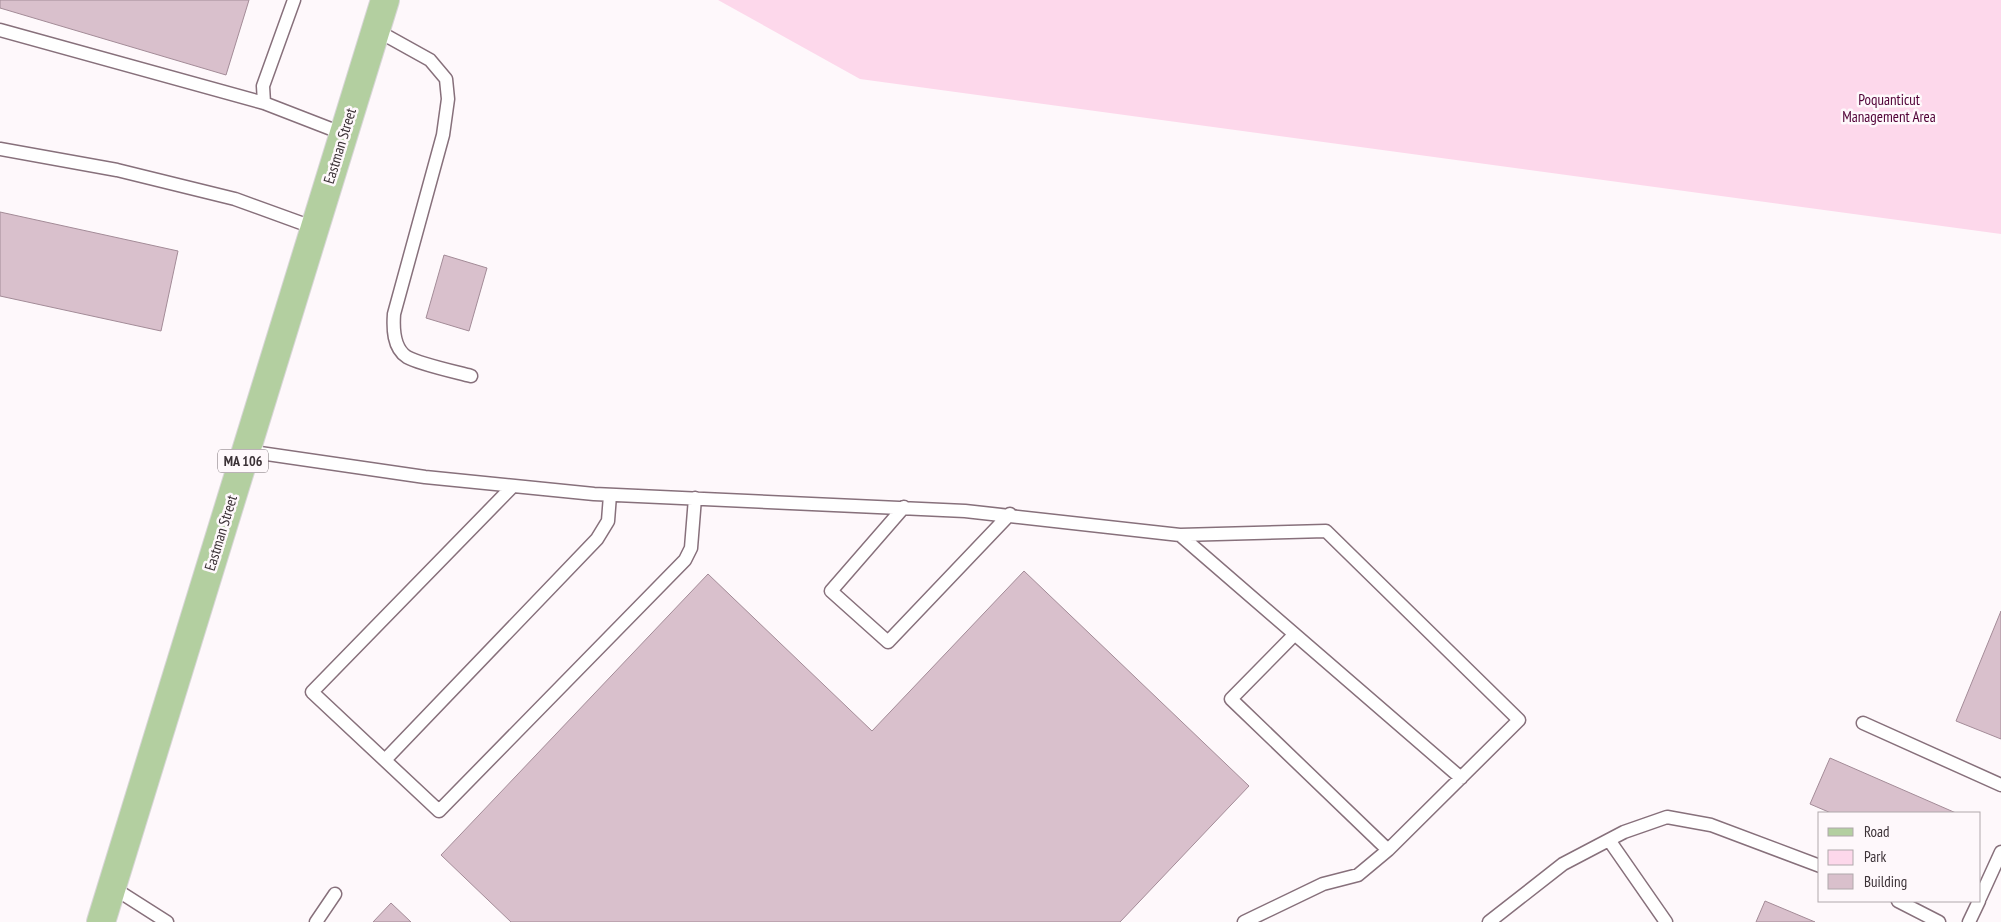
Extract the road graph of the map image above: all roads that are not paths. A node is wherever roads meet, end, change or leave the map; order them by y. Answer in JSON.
{"nodes":[{"id":1,"x":294,"y":0,"type":"edge"},
{"id":2,"x":385,"y":0,"type":"edge"},
{"id":3,"x":0,"y":30,"type":"edge"},
{"id":4,"x":376,"y":30,"type":"junction"},
{"id":5,"x":264,"y":103,"type":"junction"},
{"id":6,"x":344,"y":134,"type":"junction"},
{"id":7,"x":0,"y":149,"type":"edge"},
{"id":8,"x":315,"y":228,"type":"junction"},
{"id":9,"x":471,"y":376,"type":"dead end"},
{"id":10,"x":246,"y":451,"type":"junction"},
{"id":11,"x":512,"y":487,"type":"junction"},
{"id":12,"x":610,"y":495,"type":"junction"},
{"id":13,"x":696,"y":498,"type":"junction"},
{"id":14,"x":904,"y":507,"type":"junction"},
{"id":15,"x":1010,"y":514,"type":"junction"},
{"id":16,"x":1180,"y":535,"type":"junction"},
{"id":17,"x":1294,"y":635,"type":"junction"},
{"id":18,"x":1863,"y":723,"type":"dead end"},
{"id":19,"x":385,"y":760,"type":"junction"},
{"id":20,"x":1460,"y":778,"type":"junction"},
{"id":21,"x":2001,"y":785,"type":"edge"},
{"id":22,"x":1609,"y":840,"type":"junction"},
{"id":23,"x":1388,"y":850,"type":"junction"},
{"id":24,"x":2001,"y":852,"type":"edge"},
{"id":25,"x":1818,"y":865,"type":"edge"},
{"id":26,"x":112,"y":888,"type":"junction"},
{"id":27,"x":334,"y":894,"type":"dead end"},
{"id":28,"x":1981,"y":896,"type":"edge"},
{"id":29,"x":1900,"y":902,"type":"edge"},
{"id":30,"x":1978,"y":902,"type":"edge"},
{"id":31,"x":101,"y":922,"type":"edge"},
{"id":32,"x":167,"y":922,"type":"edge"},
{"id":33,"x":316,"y":922,"type":"edge"},
{"id":34,"x":1244,"y":922,"type":"edge"},
{"id":35,"x":1489,"y":922,"type":"edge"},
{"id":36,"x":1666,"y":922,"type":"edge"},
{"id":37,"x":1939,"y":922,"type":"edge"},
{"id":38,"x":1969,"y":922,"type":"edge"}],
"edges":[{"from":1,"to":5,"type":"lane"},
{"from":2,"to":4,"type":"main road","name":"Eastman Street","number":"MA 106"},
{"from":3,"to":5,"type":"lane"},
{"from":4,"to":6,"type":"main road","name":"Eastman Street","number":"MA 106"},
{"from":4,"to":9,"type":"lane"},
{"from":5,"to":6,"type":"lane"},
{"from":6,"to":8,"type":"main road","name":"Eastman Street","number":"MA 106"},
{"from":7,"to":8,"type":"lane"},
{"from":8,"to":10,"type":"main road","name":"Eastman Street","number":"MA 106"},
{"from":10,"to":11,"type":"lane"},
{"from":10,"to":26,"type":"main road","name":"Eastman Street","number":"MA 106"},
{"from":11,"to":12,"type":"lane"},
{"from":11,"to":19,"type":"lane"},
{"from":12,"to":13,"type":"lane"},
{"from":12,"to":19,"type":"lane"},
{"from":13,"to":14,"type":"lane"},
{"from":13,"to":19,"type":"lane"},
{"from":14,"to":15,"type":"lane"},
{"from":14,"to":15,"type":"lane"},
{"from":15,"to":16,"type":"lane"},
{"from":16,"to":17,"type":"lane"},
{"from":16,"to":20,"type":"lane"},
{"from":17,"to":20,"type":"lane"},
{"from":17,"to":23,"type":"lane"},
{"from":18,"to":21,"type":"lane"},
{"from":20,"to":23,"type":"lane"},
{"from":22,"to":25,"type":"lane"},
{"from":22,"to":35,"type":"lane"},
{"from":22,"to":36,"type":"lane"},
{"from":23,"to":34,"type":"lane"},
{"from":24,"to":28,"type":"lane"},
{"from":26,"to":31,"type":"main road","name":"Eastman Street","number":"MA 106"},
{"from":26,"to":32,"type":"lane"},
{"from":27,"to":33,"type":"lane"},
{"from":29,"to":37,"type":"lane"},
{"from":30,"to":38,"type":"lane"}]}
